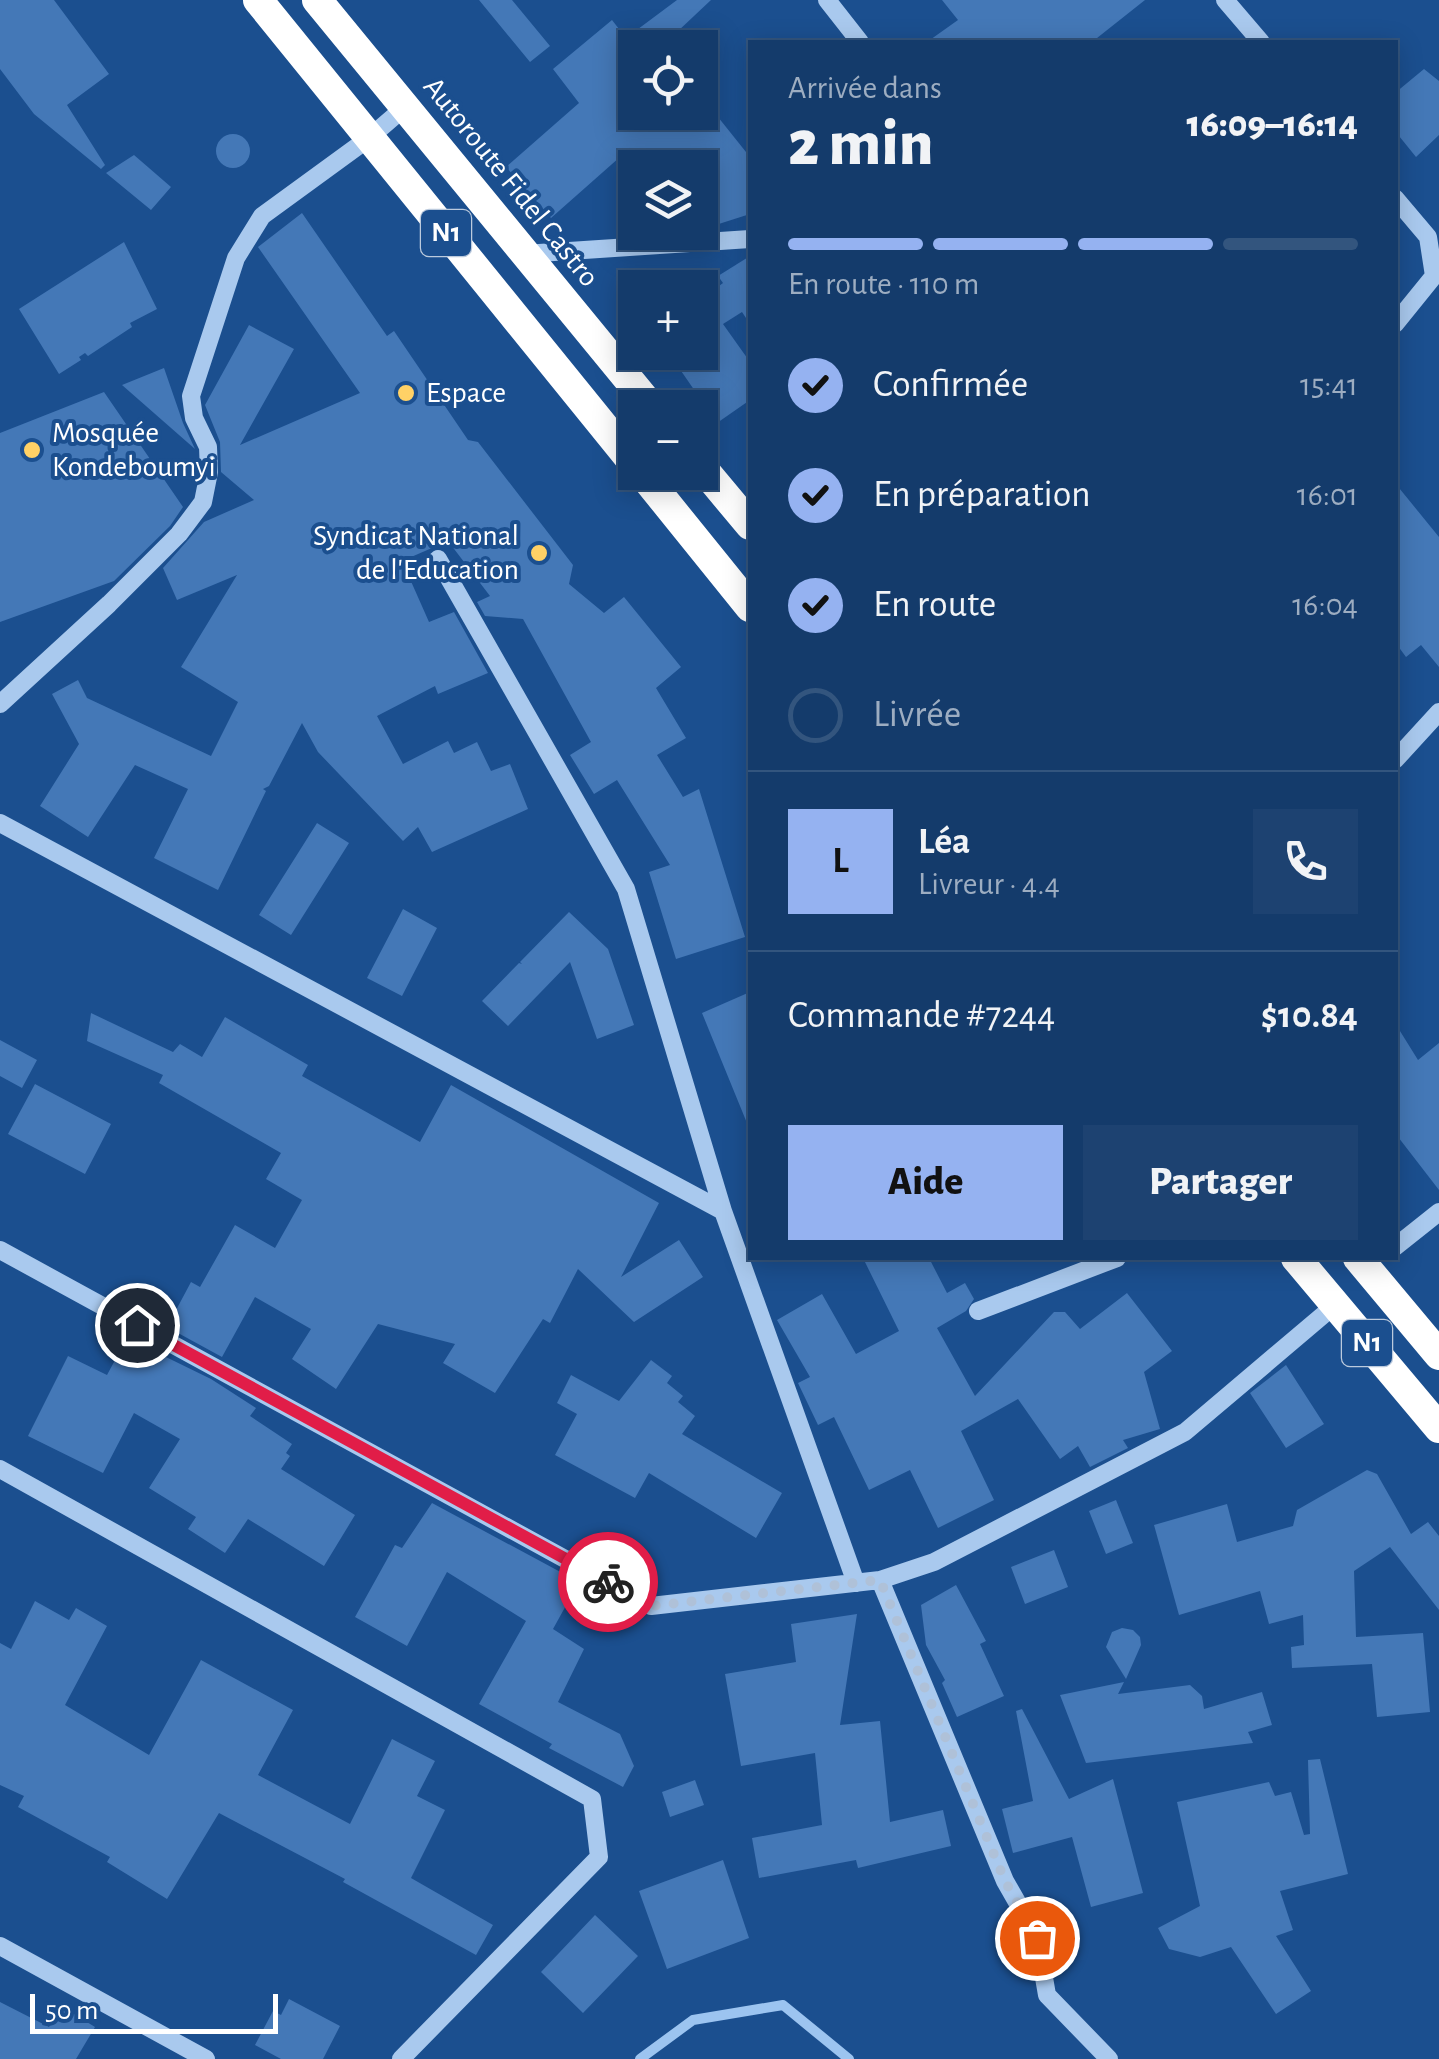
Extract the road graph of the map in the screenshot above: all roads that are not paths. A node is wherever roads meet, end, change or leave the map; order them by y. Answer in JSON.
{"nodes":[{"id":1,"x":258,"y":0,"type":"edge"},
{"id":2,"x":317,"y":0,"type":"edge"},
{"id":3,"x":827,"y":0,"type":"edge"},
{"id":4,"x":1225,"y":0,"type":"edge"},
{"id":5,"x":858,"y":40,"type":"edge"},
{"id":6,"x":1259,"y":40,"type":"edge"},
{"id":7,"x":405,"y":107,"type":"junction"},
{"id":8,"x":370,"y":138,"type":"junction"},
{"id":9,"x":1398,"y":202,"type":"edge"},
{"id":10,"x":748,"y":239,"type":"edge"},
{"id":11,"x":524,"y":254,"type":"junction"},
{"id":12,"x":1398,"y":320,"type":"edge"},
{"id":13,"x":637,"y":390,"type":"edge"},
{"id":14,"x":618,"y":444,"type":"edge"},
{"id":15,"x":718,"y":487,"type":"edge"},
{"id":16,"x":656,"y":490,"type":"edge"},
{"id":17,"x":748,"y":523,"type":"edge"},
{"id":18,"x":438,"y":558,"type":"dead end"},
{"id":19,"x":748,"y":605,"type":"edge"},
{"id":20,"x":0,"y":704,"type":"edge"},
{"id":21,"x":1439,"y":712,"type":"edge"},
{"id":22,"x":1398,"y":757,"type":"edge"},
{"id":23,"x":0,"y":822,"type":"edge"},
{"id":24,"x":722,"y":1210,"type":"junction"},
{"id":25,"x":1439,"y":1212,"type":"edge"},
{"id":26,"x":1398,"y":1245,"type":"edge"},
{"id":27,"x":0,"y":1250,"type":"edge"},
{"id":28,"x":1112,"y":1260,"type":"edge"},
{"id":29,"x":1298,"y":1260,"type":"edge"},
{"id":30,"x":1369,"y":1261,"type":"edge"},
{"id":31,"x":1335,"y":1305,"type":"junction"},
{"id":32,"x":978,"y":1311,"type":"dead end"},
{"id":33,"x":1439,"y":1355,"type":"edge"},
{"id":34,"x":1439,"y":1428,"type":"edge"},
{"id":35,"x":0,"y":1469,"type":"edge"},
{"id":36,"x":880,"y":1580,"type":"junction"},
{"id":37,"x":856,"y":1583,"type":"junction"},
{"id":38,"x":0,"y":1946,"type":"edge"},
{"id":39,"x":206,"y":2059,"type":"edge"},
{"id":40,"x":401,"y":2059,"type":"edge"},
{"id":41,"x":1109,"y":2059,"type":"edge"}],
"edges":[{"from":1,"to":8,"type":"highway","number":"N1"},
{"from":2,"to":7,"type":"highway","name":"Autoroute Fidel Castro","number":"N1"},
{"from":3,"to":5,"type":"street"},
{"from":4,"to":6,"type":"street"},
{"from":7,"to":8,"type":"street"},
{"from":7,"to":11,"type":"highway","name":"Autoroute Fidel Castro","number":"N1"},
{"from":8,"to":14,"type":"highway","number":"N1"},
{"from":8,"to":20,"type":"street"},
{"from":9,"to":12,"type":"street"},
{"from":10,"to":11,"type":"street"},
{"from":11,"to":13,"type":"highway","name":"Autoroute Fidel Castro","number":"N1"},
{"from":15,"to":17,"type":"highway"},
{"from":16,"to":19,"type":"highway"},
{"from":18,"to":24,"type":"street"},
{"from":21,"to":22,"type":"street"},
{"from":23,"to":24,"type":"street"},
{"from":24,"to":37,"type":"street"},
{"from":25,"to":26,"type":"street"},
{"from":27,"to":37,"type":"street"},
{"from":28,"to":32,"type":"street"},
{"from":29,"to":31,"type":"highway","number":"N1"},
{"from":30,"to":33,"type":"highway","number":"N1"},
{"from":31,"to":34,"type":"highway","number":"N1"},
{"from":31,"to":36,"type":"street"},
{"from":35,"to":40,"type":"street"},
{"from":36,"to":37,"type":"street"},
{"from":36,"to":41,"type":"street"},
{"from":38,"to":39,"type":"street"}]}
